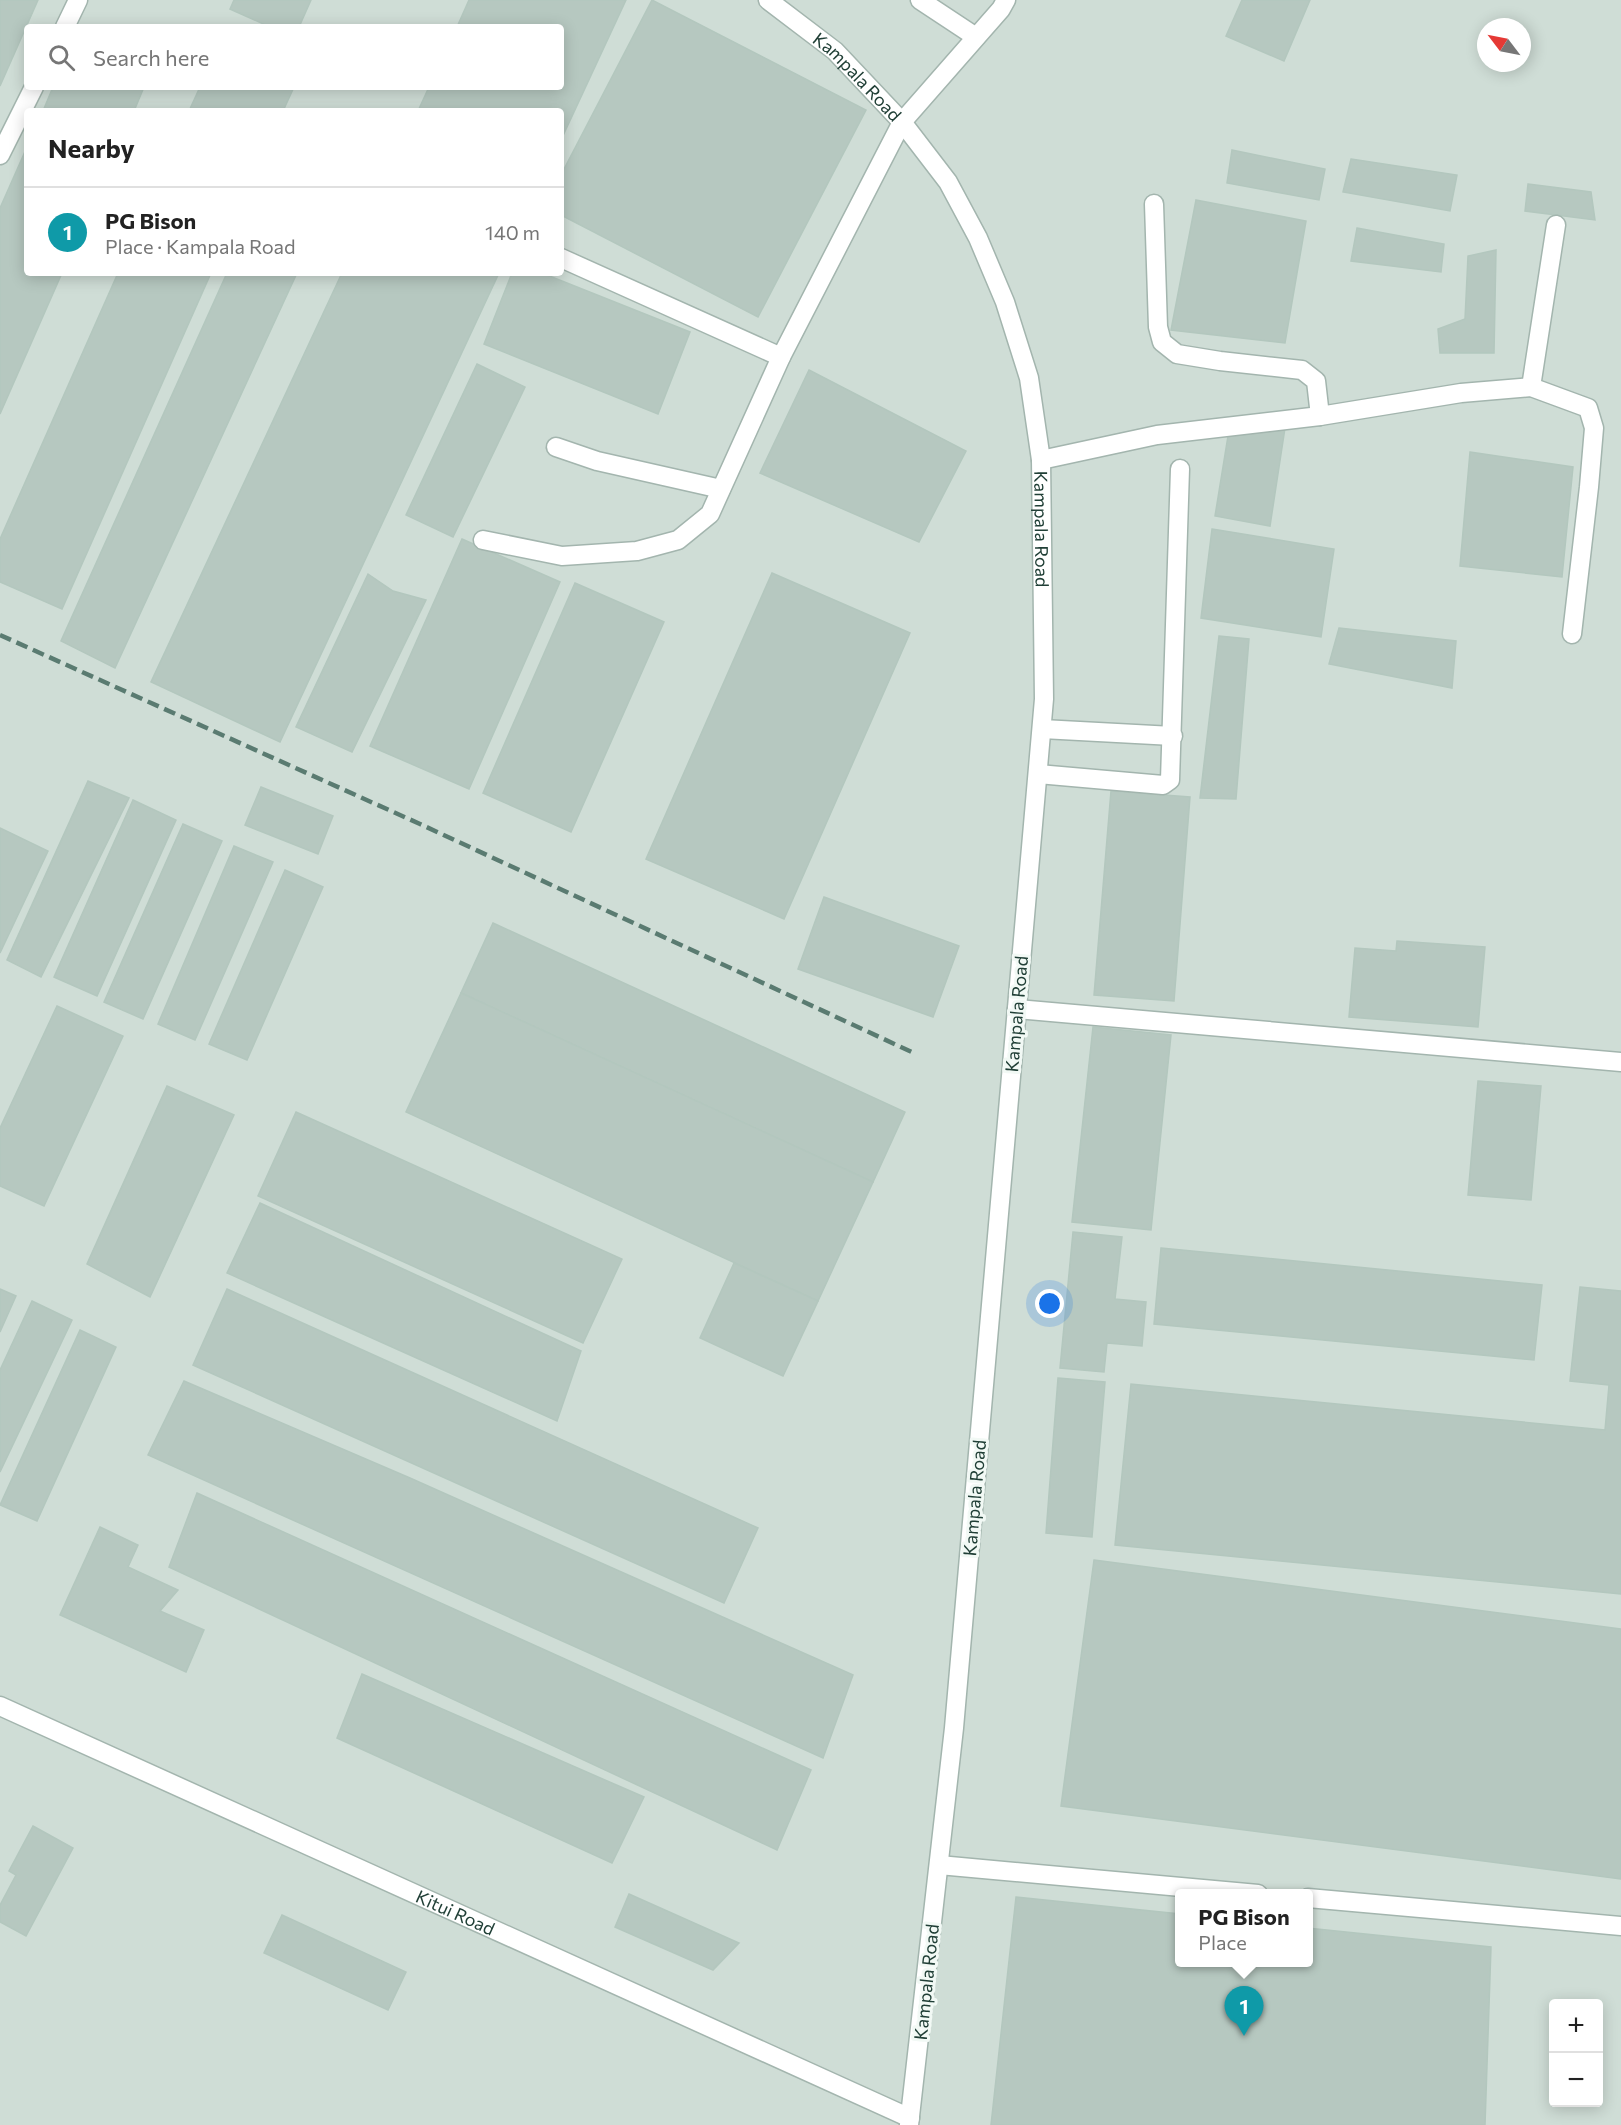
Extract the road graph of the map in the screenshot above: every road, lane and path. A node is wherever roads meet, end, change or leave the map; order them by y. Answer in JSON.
{"nodes":[{"id":1,"x":78,"y":0,"type":"edge"},
{"id":2,"x":768,"y":0,"type":"edge"},
{"id":3,"x":920,"y":0,"type":"edge"},
{"id":4,"x":1006,"y":0,"type":"edge"},
{"id":5,"x":66,"y":24,"type":"edge"},
{"id":6,"x":976,"y":37,"type":"junction"},
{"id":7,"x":32,"y":90,"type":"edge"},
{"id":8,"x":902,"y":122,"type":"junction"},
{"id":9,"x":0,"y":154,"type":"edge"},
{"id":10,"x":1154,"y":204,"type":"dead end"},
{"id":11,"x":1556,"y":225,"type":"dead end"},
{"id":12,"x":564,"y":259,"type":"edge"},
{"id":13,"x":781,"y":357,"type":"junction"},
{"id":14,"x":1531,"y":387,"type":"junction"},
{"id":15,"x":1320,"y":416,"type":"junction"},
{"id":16,"x":556,"y":447,"type":"dead end"},
{"id":17,"x":1041,"y":460,"type":"junction"},
{"id":18,"x":1180,"y":469,"type":"dead end"},
{"id":19,"x":721,"y":489,"type":"junction"},
{"id":20,"x":483,"y":540,"type":"dead end"},
{"id":21,"x":1572,"y":634,"type":"dead end"},
{"id":22,"x":1042,"y":729,"type":"junction"},
{"id":23,"x":1173,"y":736,"type":"junction"},
{"id":24,"x":1038,"y":774,"type":"junction"},
{"id":25,"x":1017,"y":1010,"type":"junction"},
{"id":26,"x":1621,"y":1062,"type":"edge"},
{"id":27,"x":0,"y":1706,"type":"edge"},
{"id":28,"x":939,"y":1865,"type":"junction"},
{"id":29,"x":1212,"y":1889,"type":"edge"},
{"id":30,"x":1313,"y":1898,"type":"edge"},
{"id":31,"x":1621,"y":1926,"type":"edge"},
{"id":32,"x":910,"y":2121,"type":"edge"}],
"edges":[{"from":1,"to":5,"type":"street"},
{"from":2,"to":8,"type":"street","name":"Kampala Road"},
{"from":3,"to":6,"type":"street"},
{"from":4,"to":6,"type":"street"},
{"from":6,"to":8,"type":"street"},
{"from":7,"to":9,"type":"street"},
{"from":8,"to":13,"type":"street"},
{"from":8,"to":17,"type":"street","name":"Kampala Road"},
{"from":10,"to":15,"type":"street"},
{"from":11,"to":14,"type":"street"},
{"from":12,"to":13,"type":"street"},
{"from":13,"to":19,"type":"street"},
{"from":14,"to":15,"type":"street"},
{"from":14,"to":21,"type":"street"},
{"from":15,"to":17,"type":"street"},
{"from":16,"to":19,"type":"street"},
{"from":17,"to":22,"type":"street","name":"Kampala Road"},
{"from":18,"to":23,"type":"street"},
{"from":19,"to":20,"type":"street"},
{"from":22,"to":23,"type":"street"},
{"from":22,"to":24,"type":"street","name":"Kampala Road"},
{"from":23,"to":24,"type":"street"},
{"from":24,"to":25,"type":"street","name":"Kampala Road"},
{"from":25,"to":26,"type":"street"},
{"from":25,"to":28,"type":"street","name":"Kampala Road"},
{"from":27,"to":32,"type":"street","name":"Kitui Road"},
{"from":28,"to":29,"type":"street"},
{"from":28,"to":32,"type":"street","name":"Kampala Road"},
{"from":30,"to":31,"type":"street"}]}
